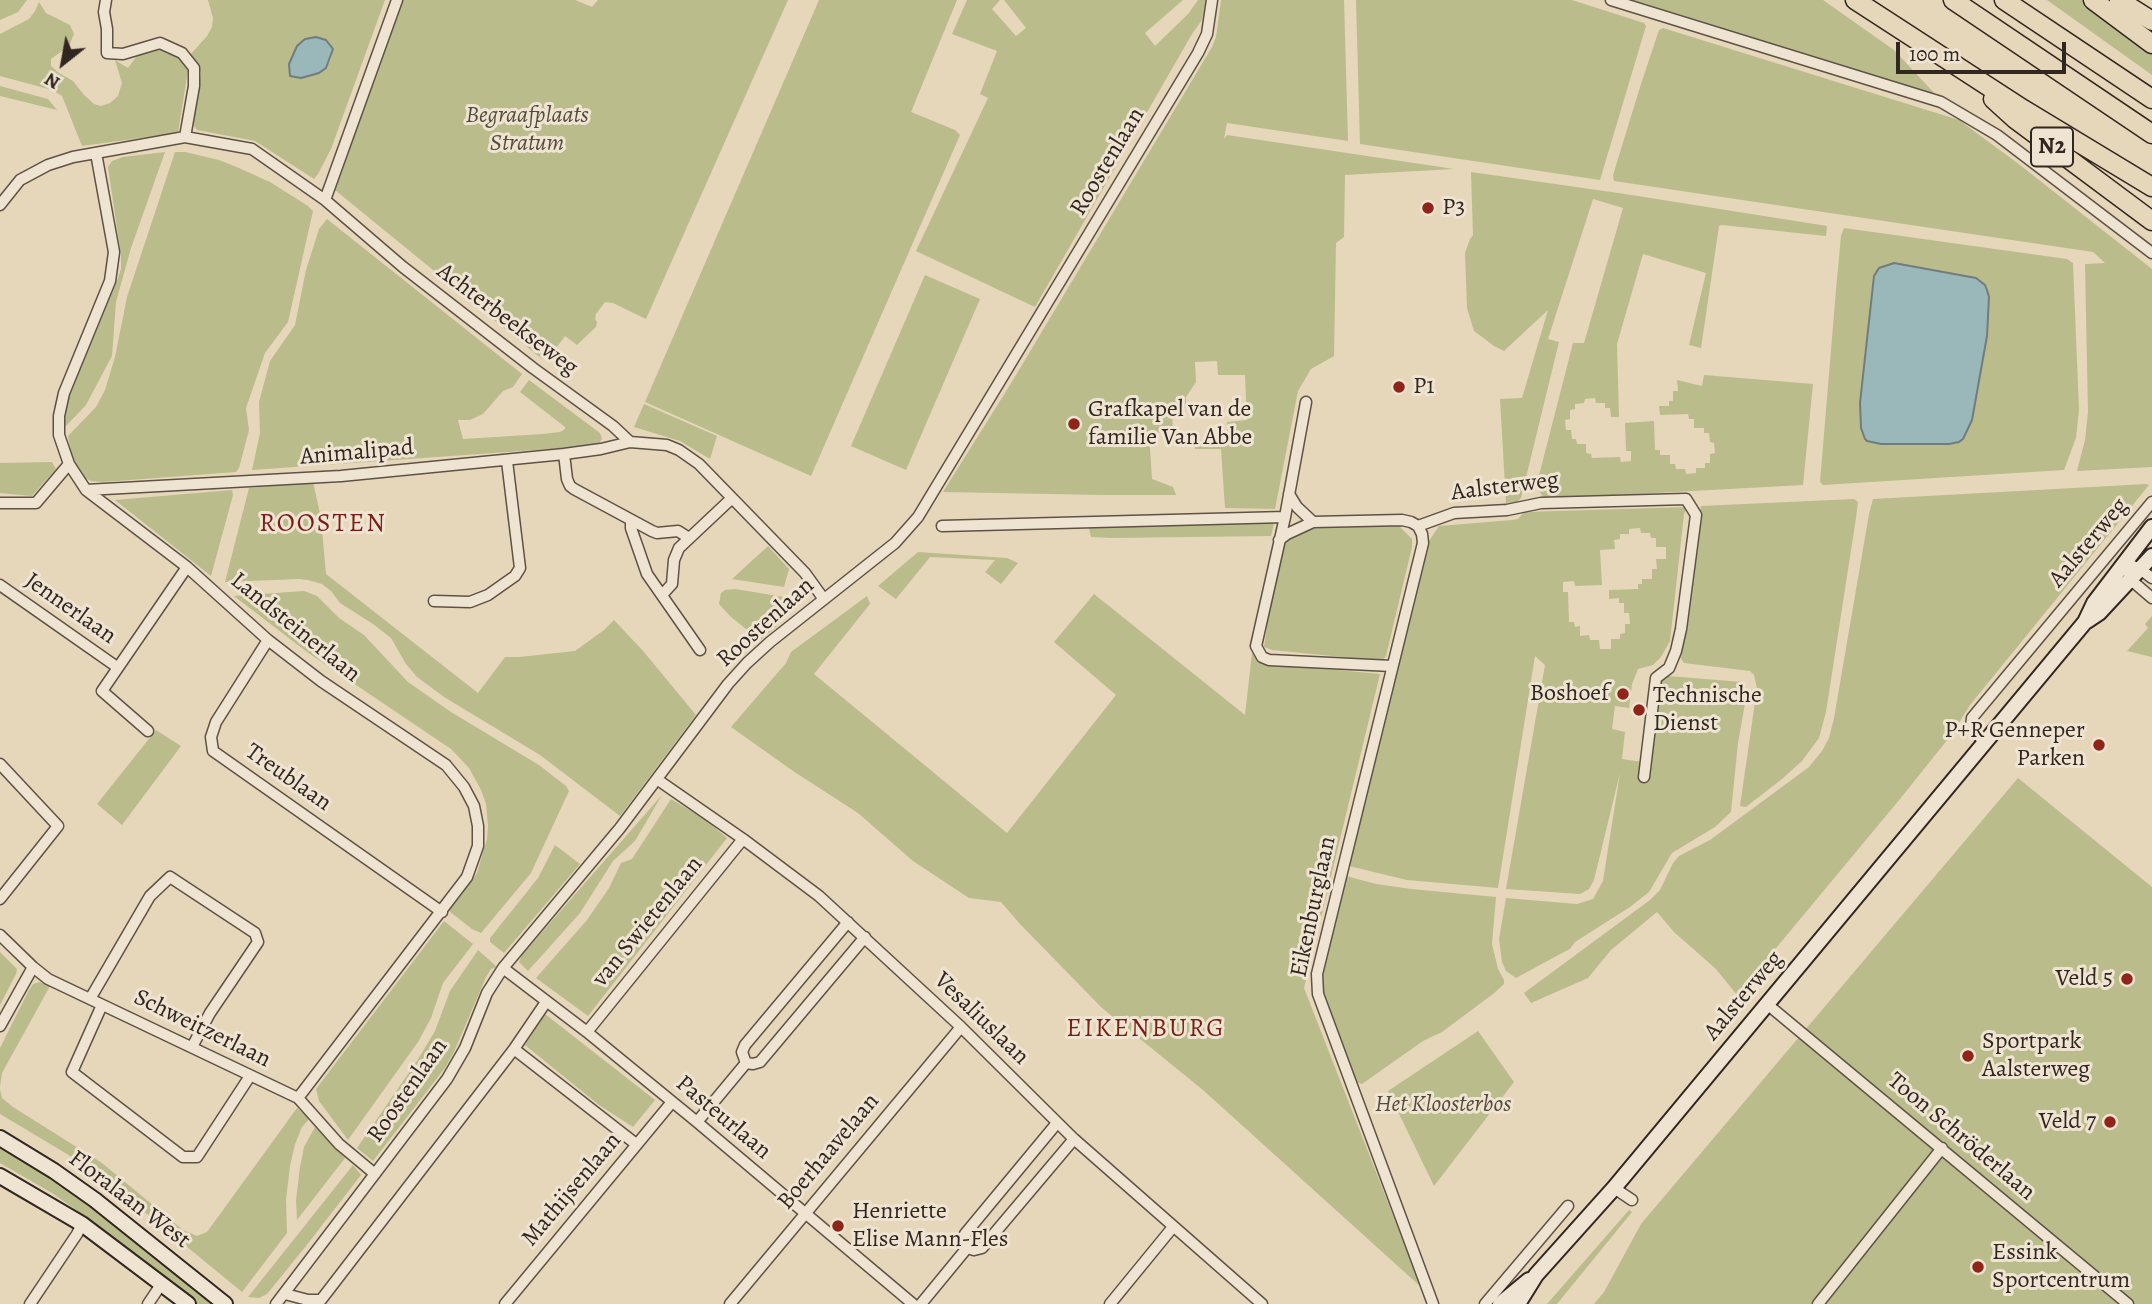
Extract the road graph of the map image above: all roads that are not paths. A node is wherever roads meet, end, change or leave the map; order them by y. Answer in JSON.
{"nodes":[{"id":1,"x":106,"y":0,"type":"edge"},
{"id":2,"x":397,"y":0,"type":"edge"},
{"id":3,"x":1212,"y":0,"type":"edge"},
{"id":4,"x":1611,"y":0,"type":"edge"},
{"id":5,"x":1855,"y":0,"type":"edge"},
{"id":6,"x":1953,"y":0,"type":"edge"},
{"id":7,"x":2004,"y":0,"type":"edge"},
{"id":8,"x":2093,"y":0,"type":"edge"},
{"id":9,"x":2119,"y":0,"type":"edge"},
{"id":10,"x":2152,"y":21,"type":"edge"},
{"id":11,"x":2152,"y":44,"type":"edge"},
{"id":12,"x":1957,"y":66,"type":"junction"},
{"id":13,"x":2152,"y":99,"type":"edge"},
{"id":14,"x":2152,"y":134,"type":"edge"},
{"id":15,"x":185,"y":137,"type":"junction"},
{"id":16,"x":96,"y":153,"type":"junction"},
{"id":17,"x":2152,"y":187,"type":"edge"},
{"id":18,"x":325,"y":200,"type":"junction"},
{"id":19,"x":0,"y":205,"type":"edge"},
{"id":20,"x":2152,"y":221,"type":"edge"},
{"id":21,"x":2152,"y":253,"type":"edge"},
{"id":22,"x":1306,"y":401,"type":"dead end"},
{"id":23,"x":630,"y":442,"type":"junction"},
{"id":24,"x":564,"y":454,"type":"junction"},
{"id":25,"x":507,"y":461,"type":"junction"},
{"id":26,"x":69,"y":464,"type":"junction"},
{"id":27,"x":86,"y":489,"type":"junction"},
{"id":28,"x":1289,"y":494,"type":"junction"},
{"id":29,"x":731,"y":499,"type":"junction"},
{"id":30,"x":2152,"y":502,"type":"edge"},
{"id":31,"x":0,"y":503,"type":"edge"},
{"id":32,"x":1285,"y":517,"type":"junction"},
{"id":33,"x":631,"y":520,"type":"junction"},
{"id":34,"x":1313,"y":523,"type":"junction"},
{"id":35,"x":942,"y":526,"type":"dead end"},
{"id":36,"x":1418,"y":526,"type":"junction"},
{"id":37,"x":2152,"y":527,"type":"edge"},
{"id":38,"x":689,"y":538,"type":"junction"},
{"id":39,"x":1279,"y":540,"type":"junction"},
{"id":40,"x":2152,"y":556,"type":"edge"},
{"id":41,"x":2125,"y":563,"type":"junction"},
{"id":42,"x":187,"y":567,"type":"junction"},
{"id":43,"x":2141,"y":576,"type":"edge"},
{"id":44,"x":0,"y":585,"type":"edge"},
{"id":45,"x":662,"y":595,"type":"junction"},
{"id":46,"x":823,"y":598,"type":"junction"},
{"id":47,"x":2152,"y":598,"type":"edge"},
{"id":48,"x":435,"y":601,"type":"dead end"},
{"id":49,"x":2085,"y":622,"type":"junction"},
{"id":50,"x":268,"y":640,"type":"junction"},
{"id":51,"x":700,"y":650,"type":"dead end"},
{"id":52,"x":1392,"y":666,"type":"junction"},
{"id":53,"x":117,"y":667,"type":"junction"},
{"id":54,"x":148,"y":731,"type":"dead end"},
{"id":55,"x":1985,"y":743,"type":"junction"},
{"id":56,"x":0,"y":764,"type":"edge"},
{"id":57,"x":1644,"y":777,"type":"dead end"},
{"id":58,"x":658,"y":780,"type":"junction"},
{"id":59,"x":743,"y":839,"type":"junction"},
{"id":60,"x":0,"y":900,"type":"edge"},
{"id":61,"x":442,"y":912,"type":"junction"},
{"id":62,"x":848,"y":922,"type":"junction"},
{"id":63,"x":0,"y":935,"type":"edge"},
{"id":64,"x":865,"y":937,"type":"junction"},
{"id":65,"x":33,"y":967,"type":"junction"},
{"id":66,"x":503,"y":968,"type":"junction"},
{"id":67,"x":90,"y":999,"type":"junction"},
{"id":68,"x":546,"y":1002,"type":"junction"},
{"id":69,"x":1767,"y":1004,"type":"junction"},
{"id":70,"x":102,"y":1005,"type":"junction"},
{"id":71,"x":0,"y":1026,"type":"edge"},
{"id":72,"x":961,"y":1027,"type":"junction"},
{"id":73,"x":587,"y":1032,"type":"junction"},
{"id":74,"x":192,"y":1047,"type":"junction"},
{"id":75,"x":514,"y":1049,"type":"junction"},
{"id":76,"x":746,"y":1063,"type":"junction"},
{"id":77,"x":250,"y":1076,"type":"junction"},
{"id":78,"x":298,"y":1098,"type":"junction"},
{"id":79,"x":672,"y":1102,"type":"junction"},
{"id":80,"x":697,"y":1122,"type":"junction"},
{"id":81,"x":1058,"y":1123,"type":"junction"},
{"id":82,"x":0,"y":1138,"type":"edge"},
{"id":83,"x":1074,"y":1139,"type":"junction"},
{"id":84,"x":636,"y":1144,"type":"junction"},
{"id":85,"x":1942,"y":1148,"type":"junction"},
{"id":86,"x":375,"y":1174,"type":"junction"},
{"id":87,"x":0,"y":1176,"type":"edge"},
{"id":88,"x":1614,"y":1188,"type":"junction"},
{"id":89,"x":1632,"y":1200,"type":"dead end"},
{"id":90,"x":1568,"y":1206,"type":"dead end"},
{"id":91,"x":806,"y":1213,"type":"junction"},
{"id":92,"x":82,"y":1224,"type":"junction"},
{"id":93,"x":1173,"y":1227,"type":"junction"},
{"id":94,"x":967,"y":1248,"type":"junction"},
{"id":95,"x":1536,"y":1275,"type":"junction"},
{"id":96,"x":162,"y":1283,"type":"junction"},
{"id":97,"x":285,"y":1294,"type":"junction"},
{"id":98,"x":30,"y":1304,"type":"edge"},
{"id":99,"x":148,"y":1304,"type":"edge"},
{"id":100,"x":188,"y":1304,"type":"edge"},
{"id":101,"x":225,"y":1304,"type":"edge"},
{"id":102,"x":276,"y":1304,"type":"edge"},
{"id":103,"x":505,"y":1304,"type":"edge"},
{"id":104,"x":730,"y":1304,"type":"edge"},
{"id":105,"x":914,"y":1304,"type":"edge"},
{"id":106,"x":921,"y":1304,"type":"edge"},
{"id":107,"x":1110,"y":1304,"type":"edge"},
{"id":108,"x":1262,"y":1304,"type":"edge"},
{"id":109,"x":1433,"y":1304,"type":"edge"},
{"id":110,"x":1485,"y":1304,"type":"edge"},
{"id":111,"x":1500,"y":1304,"type":"edge"},
{"id":112,"x":1518,"y":1304,"type":"edge"},
{"id":113,"x":1818,"y":1304,"type":"edge"},
{"id":114,"x":2128,"y":1304,"type":"edge"}],
"edges":[{"from":1,"to":15,"type":"street"},
{"from":2,"to":18,"type":"street"},
{"from":3,"to":46,"type":"street","name":"Roostenlaan"},
{"from":4,"to":21,"type":"street"},
{"from":5,"to":12,"type":"highway","number":"N2"},
{"from":6,"to":14,"type":"highway"},
{"from":7,"to":13,"type":"highway"},
{"from":8,"to":11,"type":"highway"},
{"from":9,"to":10,"type":"highway"},
{"from":12,"to":17,"type":"highway","number":"N2"},
{"from":12,"to":20,"type":"highway","number":"N2"},
{"from":15,"to":16,"type":"street"},
{"from":15,"to":18,"type":"street"},
{"from":16,"to":19,"type":"street"},
{"from":16,"to":26,"type":"street","name":"Landsteinerlaan"},
{"from":18,"to":23,"type":"street","name":"Achterbeekseweg"},
{"from":22,"to":28,"type":"street"},
{"from":23,"to":24,"type":"street","name":"Animalipad"},
{"from":23,"to":29,"type":"street"},
{"from":24,"to":25,"type":"street","name":"Animalipad"},
{"from":24,"to":33,"type":"street"},
{"from":25,"to":27,"type":"street","name":"Animalipad"},
{"from":25,"to":48,"type":"street"},
{"from":26,"to":27,"type":"street","name":"Landsteinerlaan"},
{"from":26,"to":31,"type":"street"},
{"from":27,"to":42,"type":"street","name":"Landsteinerlaan"},
{"from":28,"to":32,"type":"street"},
{"from":28,"to":34,"type":"street"},
{"from":29,"to":38,"type":"street"},
{"from":29,"to":46,"type":"street"},
{"from":30,"to":55,"type":"street","name":"Aalsterweg"},
{"from":32,"to":35,"type":"street"},
{"from":32,"to":39,"type":"street"},
{"from":33,"to":38,"type":"street"},
{"from":33,"to":45,"type":"street"},
{"from":34,"to":36,"type":"street","name":"Aalsterweg"},
{"from":34,"to":39,"type":"street"},
{"from":36,"to":52,"type":"street"},
{"from":36,"to":57,"type":"street","name":"Aalsterweg"},
{"from":37,"to":41,"type":"main road","name":"Aalsterweg"},
{"from":38,"to":45,"type":"street"},
{"from":39,"to":52,"type":"street"},
{"from":40,"to":43,"type":"main road","name":"Aalsterweg"},
{"from":41,"to":43,"type":"street","name":"Aalsterweg"},
{"from":41,"to":49,"type":"main road","name":"Aalsterweg"},
{"from":42,"to":50,"type":"street","name":"Landsteinerlaan"},
{"from":42,"to":53,"type":"street","name":"Jennerlaan"},
{"from":43,"to":47,"type":"street","name":"Aalsterweg"},
{"from":43,"to":49,"type":"main road","name":"Aalsterweg"},
{"from":44,"to":53,"type":"street","name":"Jennerlaan"},
{"from":45,"to":51,"type":"street"},
{"from":46,"to":58,"type":"street","name":"Roostenlaan"},
{"from":49,"to":55,"type":"main road","name":"Aalsterweg"},
{"from":50,"to":61,"type":"street","name":"Landsteinerlaan"},
{"from":50,"to":61,"type":"street","name":"Treublaan"},
{"from":52,"to":109,"type":"street","name":"Eikenburglaan"},
{"from":53,"to":54,"type":"street","name":"Jennerlaan"},
{"from":55,"to":69,"type":"main road","name":"Aalsterweg"},
{"from":56,"to":60,"type":"street"},
{"from":58,"to":59,"type":"street","name":"Vesaliuslaan"},
{"from":58,"to":66,"type":"street","name":"Roostenlaan"},
{"from":59,"to":62,"type":"street","name":"Vesaliuslaan"},
{"from":59,"to":73,"type":"street","name":"van Swietenlaan"},
{"from":61,"to":78,"type":"street","name":"Landsteinerlaan"},
{"from":62,"to":64,"type":"street","name":"Vesaliuslaan"},
{"from":62,"to":76,"type":"street"},
{"from":63,"to":65,"type":"street","name":"Schweitzerlaan"},
{"from":64,"to":72,"type":"street","name":"Vesaliuslaan"},
{"from":64,"to":76,"type":"street"},
{"from":65,"to":67,"type":"street","name":"Schweitzerlaan"},
{"from":65,"to":71,"type":"street"},
{"from":66,"to":68,"type":"street","name":"Pasteurlaan"},
{"from":66,"to":86,"type":"street","name":"Roostenlaan"},
{"from":67,"to":70,"type":"street","name":"Schweitzerlaan"},
{"from":67,"to":74,"type":"street"},
{"from":68,"to":73,"type":"street","name":"Pasteurlaan"},
{"from":68,"to":75,"type":"street"},
{"from":69,"to":85,"type":"street","name":"Toon Schröderlaan"},
{"from":69,"to":88,"type":"main road","name":"Aalsterweg"},
{"from":70,"to":74,"type":"street","name":"Schweitzerlaan"},
{"from":70,"to":77,"type":"street"},
{"from":72,"to":81,"type":"street","name":"Vesaliuslaan"},
{"from":72,"to":91,"type":"street","name":"Boerhaavelaan"},
{"from":73,"to":79,"type":"street","name":"Pasteurlaan"},
{"from":74,"to":77,"type":"street","name":"Schweitzerlaan"},
{"from":75,"to":84,"type":"street"},
{"from":75,"to":97,"type":"street"},
{"from":76,"to":80,"type":"street"},
{"from":77,"to":78,"type":"street","name":"Schweitzerlaan"},
{"from":78,"to":86,"type":"street","name":"Schweitzerlaan"},
{"from":79,"to":80,"type":"street","name":"Pasteurlaan"},
{"from":79,"to":84,"type":"street","name":"Mathijsenlaan"},
{"from":80,"to":91,"type":"street","name":"Pasteurlaan"},
{"from":81,"to":83,"type":"street","name":"Vesaliuslaan"},
{"from":81,"to":94,"type":"street"},
{"from":82,"to":101,"type":"main road","name":"Floralaan West"},
{"from":83,"to":93,"type":"street","name":"Vesaliuslaan"},
{"from":83,"to":94,"type":"street"},
{"from":84,"to":103,"type":"street","name":"Mathijsenlaan"},
{"from":85,"to":113,"type":"street"},
{"from":85,"to":114,"type":"street","name":"Toon Schröderlaan"},
{"from":86,"to":97,"type":"street","name":"Roostenlaan"},
{"from":87,"to":92,"type":"main road","name":"Floralaan West"},
{"from":88,"to":89,"type":"street"},
{"from":88,"to":95,"type":"main road","name":"Aalsterweg"},
{"from":90,"to":110,"type":"street"},
{"from":91,"to":104,"type":"street","name":"Boerhaavelaan"},
{"from":91,"to":105,"type":"street","name":"Pasteurlaan"},
{"from":92,"to":96,"type":"main road","name":"Floralaan West"},
{"from":92,"to":98,"type":"street"},
{"from":93,"to":107,"type":"street"},
{"from":93,"to":108,"type":"street","name":"Vesaliuslaan"},
{"from":94,"to":106,"type":"street"},
{"from":95,"to":111,"type":"main road","name":"Aalsterweg"},
{"from":95,"to":112,"type":"main road","name":"Aalsterweg"},
{"from":96,"to":99,"type":"street"},
{"from":96,"to":100,"type":"main road","name":"Floralaan West"},
{"from":97,"to":102,"type":"street","name":"Roostenlaan"}]}
